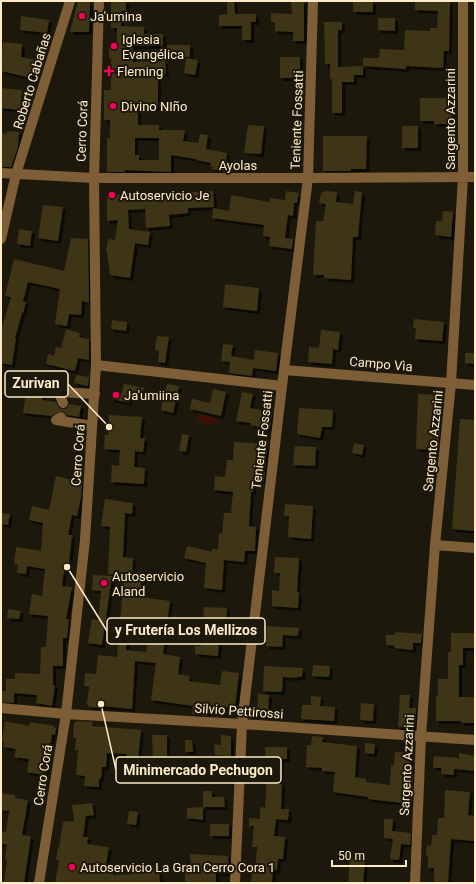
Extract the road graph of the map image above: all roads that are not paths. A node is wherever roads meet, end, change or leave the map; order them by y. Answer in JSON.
{"nodes":[{"id":1,"x":70,"y":1,"type":"edge"},
{"id":2,"x":99,"y":1,"type":"edge"},
{"id":3,"x":313,"y":1,"type":"edge"},
{"id":4,"x":463,"y":1,"type":"edge"},
{"id":5,"x":1,"y":173,"type":"edge"},
{"id":6,"x":16,"y":174,"type":"junction"},
{"id":7,"x":463,"y":177,"type":"junction"},
{"id":8,"x":475,"y":177,"type":"edge"},
{"id":9,"x":94,"y":178,"type":"junction"},
{"id":10,"x":308,"y":178,"type":"junction"},
{"id":11,"x":1,"y":239,"type":"edge"},
{"id":12,"x":96,"y":365,"type":"junction"},
{"id":13,"x":284,"y":370,"type":"junction"},
{"id":14,"x":451,"y":383,"type":"junction"},
{"id":15,"x":475,"y":385,"type":"edge"},
{"id":16,"x":282,"y":386,"type":"junction"},
{"id":17,"x":94,"y":394,"type":"junction"},
{"id":18,"x":63,"y":403,"type":"dead end"},
{"id":19,"x":61,"y":417,"type":"dead end"},
{"id":20,"x":92,"y":426,"type":"junction"},
{"id":21,"x":436,"y":545,"type":"junction"},
{"id":22,"x":475,"y":548,"type":"edge"},
{"id":23,"x":1,"y":708,"type":"edge"},
{"id":24,"x":66,"y":714,"type":"junction"},
{"id":25,"x":242,"y":724,"type":"junction"},
{"id":26,"x":421,"y":736,"type":"junction"},
{"id":27,"x":475,"y":740,"type":"edge"},
{"id":28,"x":39,"y":883,"type":"edge"},
{"id":29,"x":235,"y":883,"type":"edge"},
{"id":30,"x":415,"y":883,"type":"edge"}],
"edges":[{"from":1,"to":6,"type":"street","name":"Roberto Cabañas"},
{"from":2,"to":9,"type":"street","name":"Cerro Corá"},
{"from":3,"to":10,"type":"street","name":"Teniente Fossatti"},
{"from":4,"to":7,"type":"street","name":"Sargento Azzarini"},
{"from":5,"to":6,"type":"street","name":"Ayolas"},
{"from":6,"to":9,"type":"street","name":"Ayolas"},
{"from":6,"to":11,"type":"street","name":"Roberto Cabañas"},
{"from":7,"to":8,"type":"street","name":"Ayolas"},
{"from":7,"to":10,"type":"street","name":"Ayolas"},
{"from":7,"to":14,"type":"street","name":"Sargento Azzarini"},
{"from":9,"to":10,"type":"street","name":"Ayolas"},
{"from":9,"to":12,"type":"street","name":"Cerro Corá"},
{"from":10,"to":13,"type":"street","name":"Teniente Fossatti"},
{"from":12,"to":16,"type":"street"},
{"from":12,"to":17,"type":"street","name":"Cerro Corá"},
{"from":13,"to":14,"type":"street","name":"Campo Vìa"},
{"from":13,"to":16,"type":"street","name":"Teniente Fossatti"},
{"from":14,"to":15,"type":"street","name":"Campo Vìa"},
{"from":14,"to":21,"type":"street","name":"Sargento Azzarini"},
{"from":16,"to":25,"type":"street","name":"Teniente Fossatti"},
{"from":17,"to":18,"type":"street"},
{"from":17,"to":20,"type":"street","name":"Cerro Corá"},
{"from":19,"to":20,"type":"street"},
{"from":20,"to":24,"type":"street","name":"Cerro Corá"},
{"from":21,"to":22,"type":"street"},
{"from":21,"to":26,"type":"street","name":"Sargento Azzarini"},
{"from":23,"to":24,"type":"street","name":"Silvio Pettirossi"},
{"from":24,"to":25,"type":"street","name":"Silvio Pettirossi"},
{"from":24,"to":28,"type":"street","name":"Cerro Corá"},
{"from":25,"to":26,"type":"street","name":"Silvio Pettirossi"},
{"from":25,"to":29,"type":"street","name":"Teniente Fossatti"},
{"from":26,"to":27,"type":"street","name":"Silvio Pettirossi"},
{"from":26,"to":30,"type":"street","name":"Sargento Azzarini"}]}
